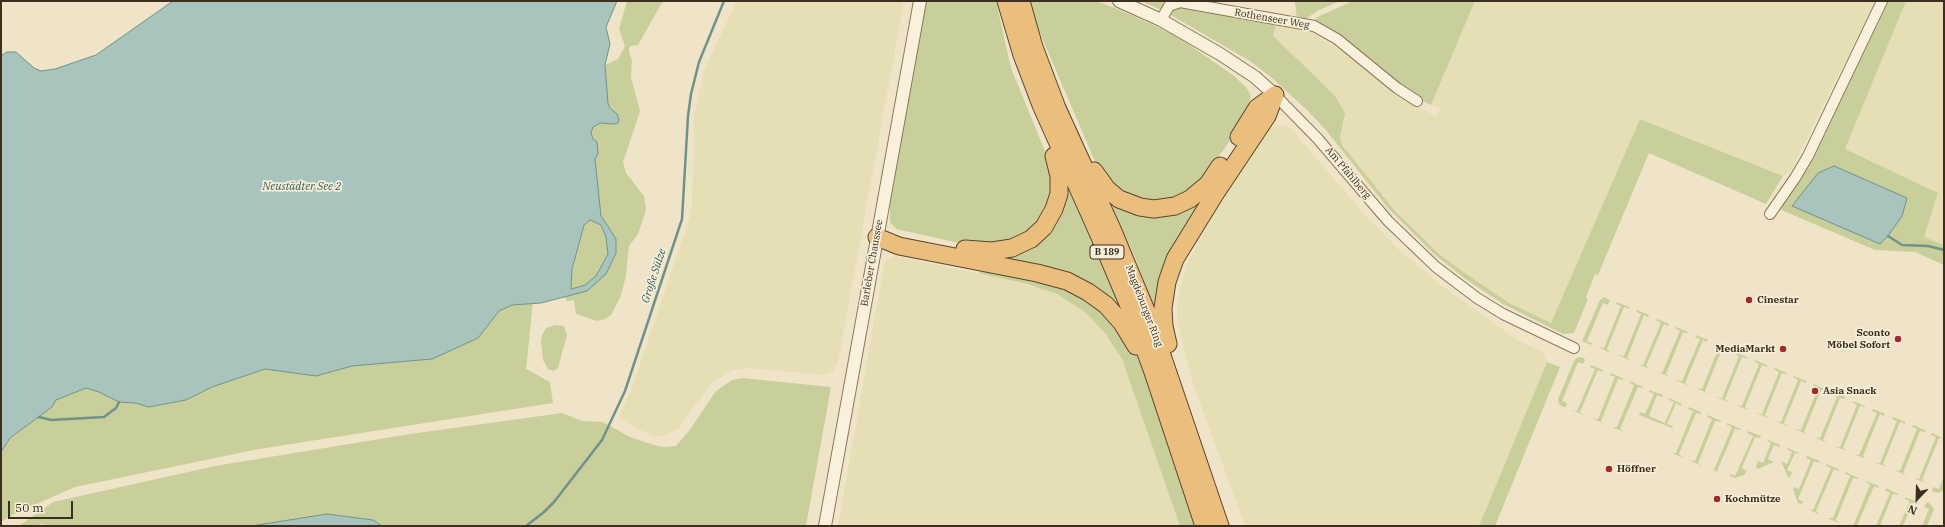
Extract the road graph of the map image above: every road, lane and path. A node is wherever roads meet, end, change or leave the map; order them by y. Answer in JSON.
{"nodes":[{"id":1,"x":920,"y":1,"type":"edge"},
{"id":2,"x":1119,"y":1,"type":"edge"},
{"id":3,"x":1882,"y":1,"type":"edge"},
{"id":4,"x":1014,"y":3,"type":"edge"},
{"id":5,"x":1161,"y":20,"type":"junction"},
{"id":6,"x":1275,"y":95,"type":"junction"},
{"id":7,"x":1417,"y":101,"type":"dead end"},
{"id":8,"x":1040,"y":105,"type":"junction"},
{"id":9,"x":1065,"y":127,"type":"junction"},
{"id":10,"x":1770,"y":214,"type":"dead end"},
{"id":11,"x":877,"y":237,"type":"junction"},
{"id":12,"x":1574,"y":348,"type":"dead end"},
{"id":13,"x":1172,"y":404,"type":"junction"},
{"id":14,"x":825,"y":526,"type":"edge"},
{"id":15,"x":1204,"y":526,"type":"edge"},
{"id":16,"x":1220,"y":526,"type":"edge"}],
"edges":[{"from":1,"to":11,"type":"street","name":"Barleber Chaussee"},
{"from":2,"to":5,"type":"street","name":"Am Pfahlberg"},
{"from":3,"to":10,"type":"street"},
{"from":4,"to":8,"type":"highway","name":"Magdeburger Ring","number":"B 189"},
{"from":4,"to":9,"type":"highway","name":"Magdeburger Ring","number":"B 189"},
{"from":5,"to":6,"type":"street","name":"Am Pfahlberg"},
{"from":5,"to":7,"type":"street","name":"Rothenseer Weg"},
{"from":6,"to":9,"type":"highway"},
{"from":6,"to":12,"type":"street","name":"Am Pfahlberg"},
{"from":6,"to":13,"type":"highway"},
{"from":8,"to":11,"type":"highway"},
{"from":8,"to":13,"type":"highway","name":"Magdeburger Ring","number":"B 189"},
{"from":9,"to":13,"type":"highway","name":"Magdeburger Ring","number":"B 189"},
{"from":11,"to":13,"type":"highway"},
{"from":11,"to":14,"type":"street","name":"Barleber Chaussee"},
{"from":13,"to":15,"type":"highway","name":"Magdeburger Ring","number":"B 189"},
{"from":13,"to":16,"type":"highway","name":"Magdeburger Ring","number":"B 189"}]}
